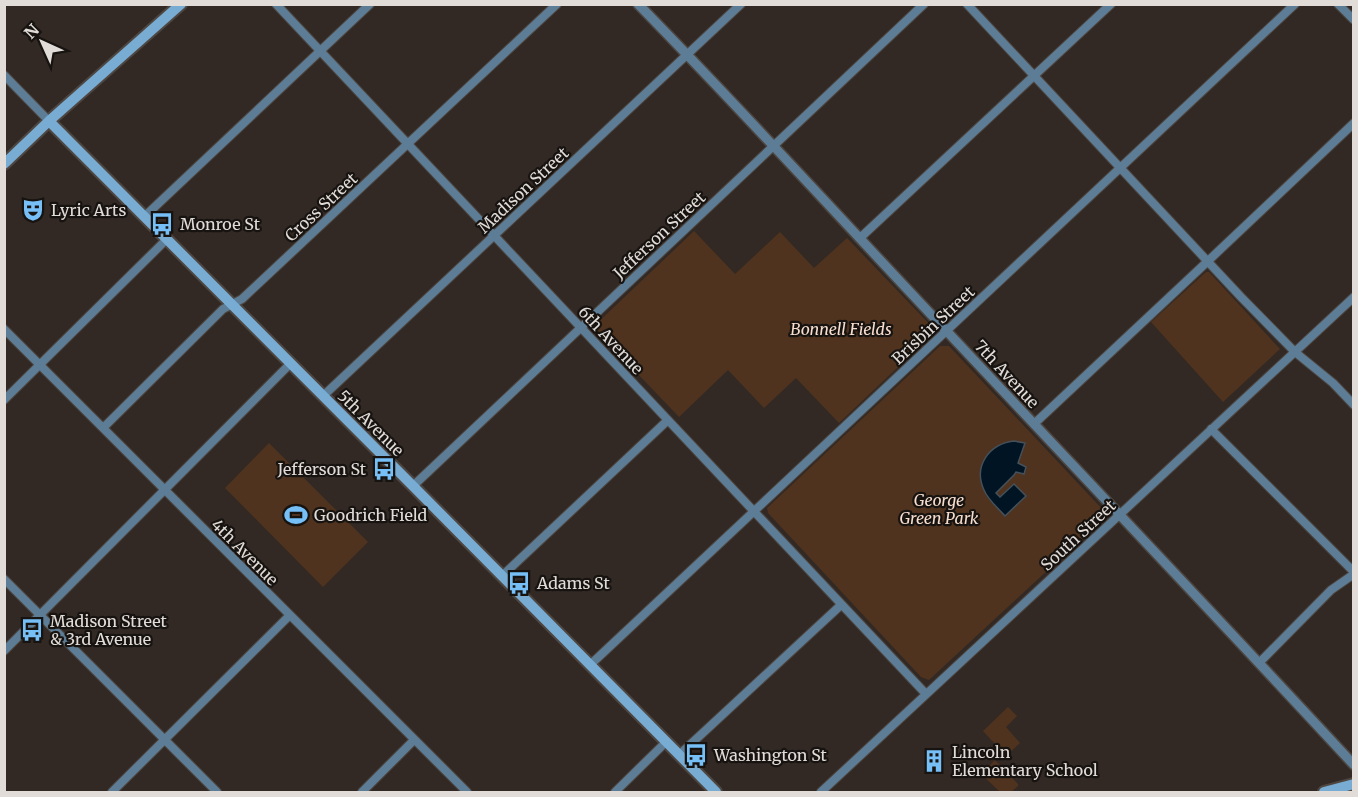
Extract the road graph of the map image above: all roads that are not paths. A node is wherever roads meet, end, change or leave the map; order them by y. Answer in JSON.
{"nodes":[{"id":1,"x":181,"y":4,"type":"edge"},
{"id":2,"x":276,"y":4,"type":"edge"},
{"id":3,"x":370,"y":4,"type":"edge"},
{"id":4,"x":557,"y":4,"type":"edge"},
{"id":5,"x":638,"y":4,"type":"edge"},
{"id":6,"x":741,"y":4,"type":"edge"},
{"id":7,"x":924,"y":4,"type":"edge"},
{"id":8,"x":968,"y":4,"type":"edge"},
{"id":9,"x":1111,"y":4,"type":"edge"},
{"id":10,"x":1294,"y":4,"type":"edge"},
{"id":11,"x":1338,"y":4,"type":"edge"},
{"id":12,"x":1353,"y":20,"type":"edge"},
{"id":13,"x":320,"y":51,"type":"junction"},
{"id":14,"x":688,"y":55,"type":"junction"},
{"id":15,"x":4,"y":75,"type":"edge"},
{"id":16,"x":1035,"y":75,"type":"junction"},
{"id":17,"x":49,"y":121,"type":"junction"},
{"id":18,"x":1353,"y":123,"type":"edge"},
{"id":19,"x":408,"y":144,"type":"junction"},
{"id":20,"x":775,"y":146,"type":"junction"},
{"id":21,"x":4,"y":164,"type":"edge"},
{"id":22,"x":1120,"y":169,"type":"junction"},
{"id":23,"x":144,"y":217,"type":"junction"},
{"id":24,"x":494,"y":235,"type":"junction"},
{"id":25,"x":860,"y":238,"type":"junction"},
{"id":26,"x":167,"y":240,"type":"junction"},
{"id":27,"x":1208,"y":261,"type":"junction"},
{"id":28,"x":1353,"y":297,"type":"edge"},
{"id":29,"x":232,"y":304,"type":"junction"},
{"id":30,"x":580,"y":327,"type":"junction"},
{"id":31,"x":4,"y":329,"type":"edge"},
{"id":32,"x":946,"y":331,"type":"junction"},
{"id":33,"x":1295,"y":352,"type":"junction"},
{"id":34,"x":290,"y":364,"type":"junction"},
{"id":35,"x":40,"y":365,"type":"junction"},
{"id":36,"x":323,"y":396,"type":"junction"},
{"id":37,"x":4,"y":400,"type":"edge"},
{"id":38,"x":1353,"y":405,"type":"edge"},
{"id":39,"x":668,"y":420,"type":"junction"},
{"id":40,"x":1034,"y":424,"type":"junction"},
{"id":41,"x":103,"y":428,"type":"junction"},
{"id":42,"x":1211,"y":429,"type":"junction"},
{"id":43,"x":413,"y":486,"type":"junction"},
{"id":44,"x":164,"y":489,"type":"junction"},
{"id":45,"x":755,"y":512,"type":"junction"},
{"id":46,"x":1119,"y":515,"type":"junction"},
{"id":47,"x":1353,"y":573,"type":"edge"},
{"id":48,"x":502,"y":576,"type":"junction"},
{"id":49,"x":4,"y":579,"type":"edge"},
{"id":50,"x":841,"y":605,"type":"junction"},
{"id":51,"x":40,"y":615,"type":"junction"},
{"id":52,"x":289,"y":616,"type":"junction"},
{"id":53,"x":4,"y":651,"type":"edge"},
{"id":54,"x":1259,"y":663,"type":"junction"},
{"id":55,"x":590,"y":665,"type":"junction"},
{"id":56,"x":926,"y":694,"type":"junction"},
{"id":57,"x":165,"y":740,"type":"junction"},
{"id":58,"x":414,"y":740,"type":"junction"},
{"id":59,"x":666,"y":742,"type":"junction"},
{"id":60,"x":679,"y":755,"type":"junction"},
{"id":61,"x":1353,"y":765,"type":"edge"},
{"id":62,"x":1353,"y":784,"type":"edge"},
{"id":63,"x":112,"y":792,"type":"edge"},
{"id":64,"x":217,"y":792,"type":"edge"},
{"id":65,"x":362,"y":792,"type":"edge"},
{"id":66,"x":467,"y":792,"type":"edge"},
{"id":67,"x":615,"y":792,"type":"edge"},
{"id":68,"x":716,"y":792,"type":"edge"},
{"id":69,"x":821,"y":792,"type":"edge"},
{"id":70,"x":1324,"y":792,"type":"edge"}],
"edges":[{"from":1,"to":17,"type":"main road"},
{"from":2,"to":13,"type":"street","name":"6th Avenue"},
{"from":3,"to":13,"type":"street"},
{"from":4,"to":19,"type":"street","name":"Cross Street"},
{"from":5,"to":14,"type":"street","name":"7th Avenue"},
{"from":6,"to":14,"type":"street","name":"Madison Street"},
{"from":7,"to":20,"type":"street","name":"Jefferson Street"},
{"from":8,"to":16,"type":"street"},
{"from":9,"to":16,"type":"street"},
{"from":10,"to":22,"type":"street","name":"Brisbin Street"},
{"from":11,"to":12,"type":"street"},
{"from":13,"to":19,"type":"street","name":"6th Avenue"},
{"from":13,"to":23,"type":"street"},
{"from":14,"to":20,"type":"street","name":"7th Avenue"},
{"from":14,"to":24,"type":"street","name":"Madison Street"},
{"from":15,"to":17,"type":"street","name":"5th Avenue"},
{"from":16,"to":22,"type":"street"},
{"from":16,"to":25,"type":"street"},
{"from":17,"to":21,"type":"main road"},
{"from":17,"to":23,"type":"main road","name":"5th Avenue"},
{"from":18,"to":27,"type":"street"},
{"from":19,"to":24,"type":"street","name":"6th Avenue"},
{"from":19,"to":29,"type":"street","name":"Cross Street"},
{"from":20,"to":25,"type":"street","name":"7th Avenue"},
{"from":20,"to":30,"type":"street","name":"Jefferson Street"},
{"from":22,"to":27,"type":"street"},
{"from":22,"to":32,"type":"street","name":"Brisbin Street"},
{"from":23,"to":26,"type":"main road","name":"5th Avenue"},
{"from":24,"to":30,"type":"street","name":"6th Avenue"},
{"from":24,"to":36,"type":"street","name":"Madison Street"},
{"from":25,"to":32,"type":"street","name":"7th Avenue"},
{"from":26,"to":29,"type":"main road","name":"5th Avenue"},
{"from":26,"to":35,"type":"street"},
{"from":27,"to":33,"type":"street"},
{"from":27,"to":40,"type":"street"},
{"from":28,"to":33,"type":"street","name":"South Street"},
{"from":29,"to":34,"type":"main road","name":"5th Avenue"},
{"from":29,"to":41,"type":"street","name":"Cross Street"},
{"from":30,"to":39,"type":"street","name":"6th Avenue"},
{"from":30,"to":43,"type":"street","name":"Jefferson Street"},
{"from":31,"to":35,"type":"street","name":"4th Avenue"},
{"from":32,"to":40,"type":"street","name":"7th Avenue"},
{"from":32,"to":45,"type":"street","name":"Brisbin Street"},
{"from":33,"to":38,"type":"street"},
{"from":33,"to":42,"type":"street","name":"South Street"},
{"from":34,"to":36,"type":"main road","name":"5th Avenue"},
{"from":34,"to":44,"type":"street"},
{"from":35,"to":37,"type":"street"},
{"from":35,"to":41,"type":"street","name":"4th Avenue"},
{"from":36,"to":43,"type":"main road","name":"5th Avenue"},
{"from":39,"to":45,"type":"street","name":"6th Avenue"},
{"from":39,"to":48,"type":"street"},
{"from":40,"to":46,"type":"street","name":"7th Avenue"},
{"from":41,"to":44,"type":"street","name":"4th Avenue"},
{"from":42,"to":46,"type":"street","name":"South Street"},
{"from":42,"to":47,"type":"street"},
{"from":43,"to":48,"type":"main road","name":"5th Avenue"},
{"from":44,"to":51,"type":"street"},
{"from":44,"to":52,"type":"street","name":"4th Avenue"},
{"from":45,"to":50,"type":"street","name":"6th Avenue"},
{"from":45,"to":55,"type":"street","name":"Brisbin Street"},
{"from":46,"to":54,"type":"street","name":"7th Avenue"},
{"from":46,"to":56,"type":"street","name":"South Street"},
{"from":47,"to":54,"type":"street"},
{"from":48,"to":55,"type":"main road","name":"5th Avenue"},
{"from":49,"to":51,"type":"street"},
{"from":50,"to":56,"type":"street","name":"6th Avenue"},
{"from":50,"to":60,"type":"street"},
{"from":51,"to":53,"type":"street"},
{"from":51,"to":57,"type":"street"},
{"from":52,"to":57,"type":"street"},
{"from":52,"to":58,"type":"street","name":"4th Avenue"},
{"from":54,"to":61,"type":"street","name":"7th Avenue"},
{"from":55,"to":59,"type":"main road","name":"5th Avenue"},
{"from":56,"to":69,"type":"street","name":"South Street"},
{"from":57,"to":63,"type":"street"},
{"from":57,"to":64,"type":"street"},
{"from":58,"to":65,"type":"street"},
{"from":58,"to":66,"type":"street","name":"4th Avenue"},
{"from":59,"to":60,"type":"main road","name":"5th Avenue"},
{"from":59,"to":67,"type":"street"},
{"from":60,"to":68,"type":"main road","name":"5th Avenue"},
{"from":62,"to":70,"type":"main road"}]}
